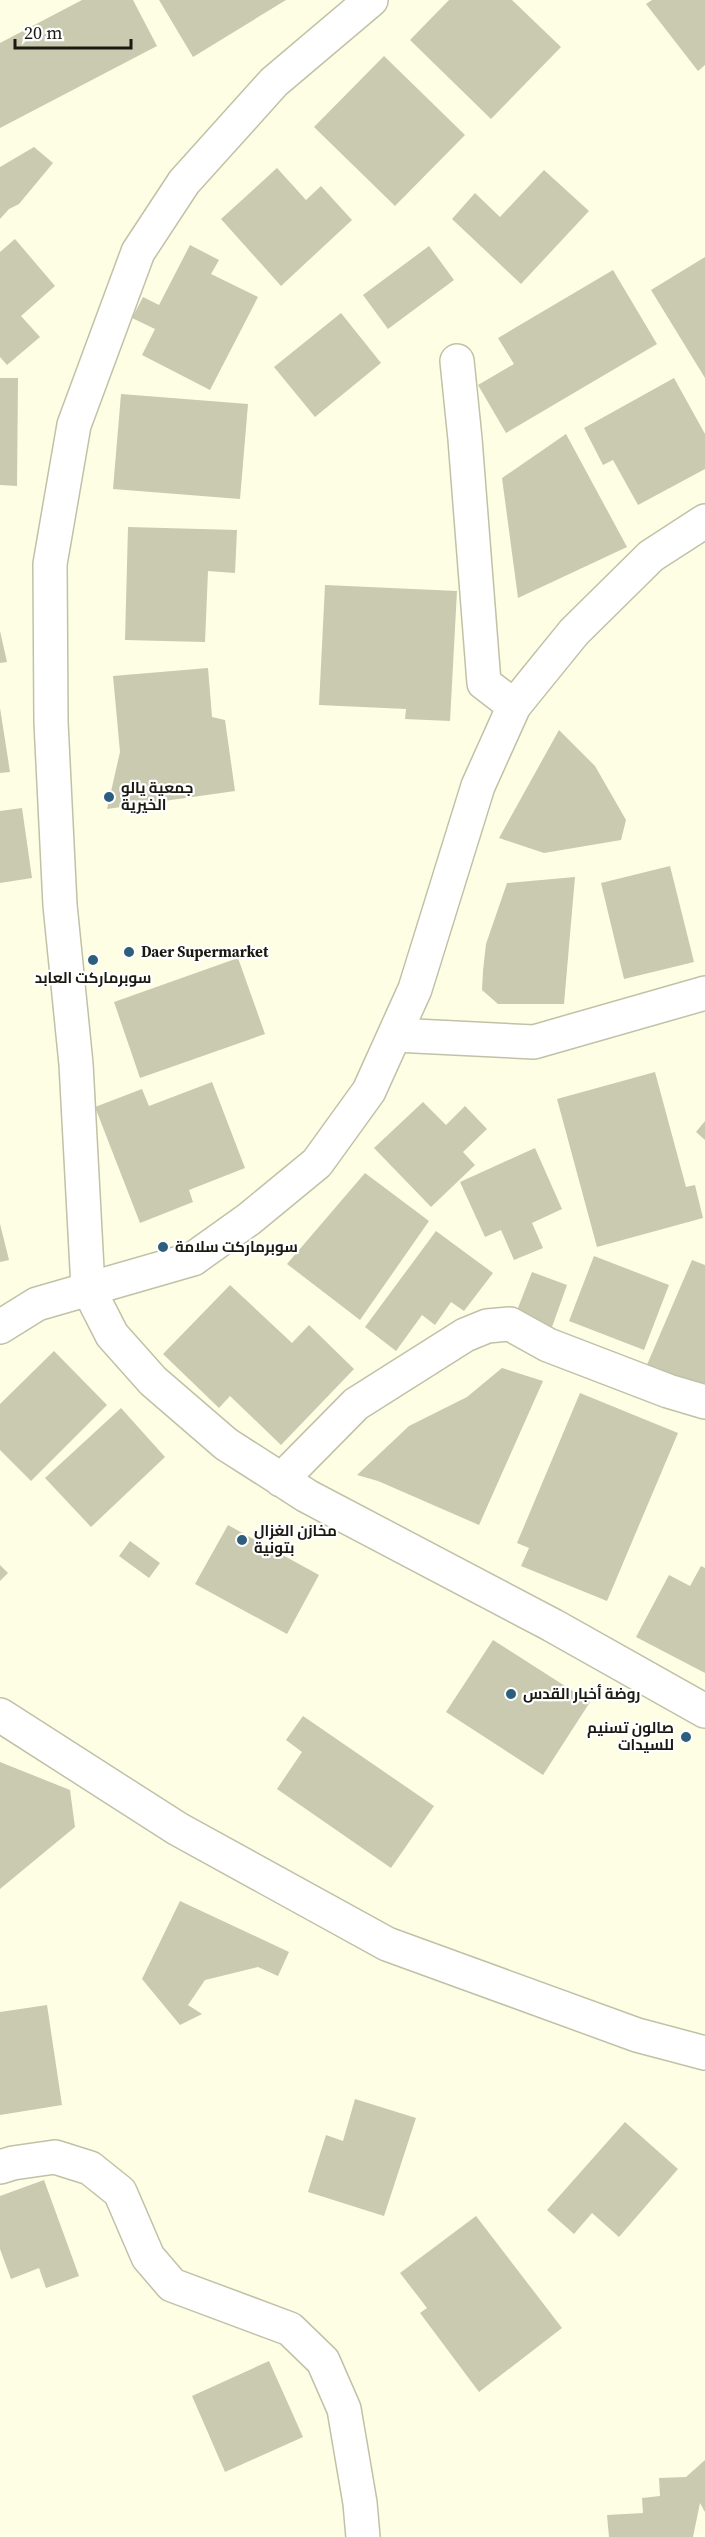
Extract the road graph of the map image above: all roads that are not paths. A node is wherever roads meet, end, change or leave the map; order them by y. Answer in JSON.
{"nodes":[{"id":1,"x":372,"y":0,"type":"edge"},
{"id":2,"x":457,"y":361,"type":"dead end"},
{"id":3,"x":705,"y":521,"type":"edge"},
{"id":4,"x":514,"y":706,"type":"junction"},
{"id":5,"x":705,"y":993,"type":"edge"},
{"id":6,"x":394,"y":1035,"type":"junction"},
{"id":7,"x":88,"y":1288,"type":"junction"},
{"id":8,"x":0,"y":1327,"type":"edge"},
{"id":9,"x":705,"y":1402,"type":"edge"},
{"id":10,"x":281,"y":1480,"type":"junction"},
{"id":11,"x":705,"y":1711,"type":"edge"},
{"id":12,"x":0,"y":1715,"type":"edge"},
{"id":13,"x":705,"y":2053,"type":"edge"},
{"id":14,"x":0,"y":2167,"type":"edge"},
{"id":15,"x":363,"y":2537,"type":"edge"}],
"edges":[{"from":1,"to":7,"type":"street"},
{"from":2,"to":4,"type":"street"},
{"from":3,"to":4,"type":"street"},
{"from":4,"to":6,"type":"street"},
{"from":5,"to":6,"type":"street"},
{"from":6,"to":7,"type":"street"},
{"from":7,"to":8,"type":"street"},
{"from":7,"to":10,"type":"street"},
{"from":9,"to":10,"type":"street"},
{"from":10,"to":11,"type":"street"},
{"from":12,"to":13,"type":"street"},
{"from":14,"to":15,"type":"street"}]}
